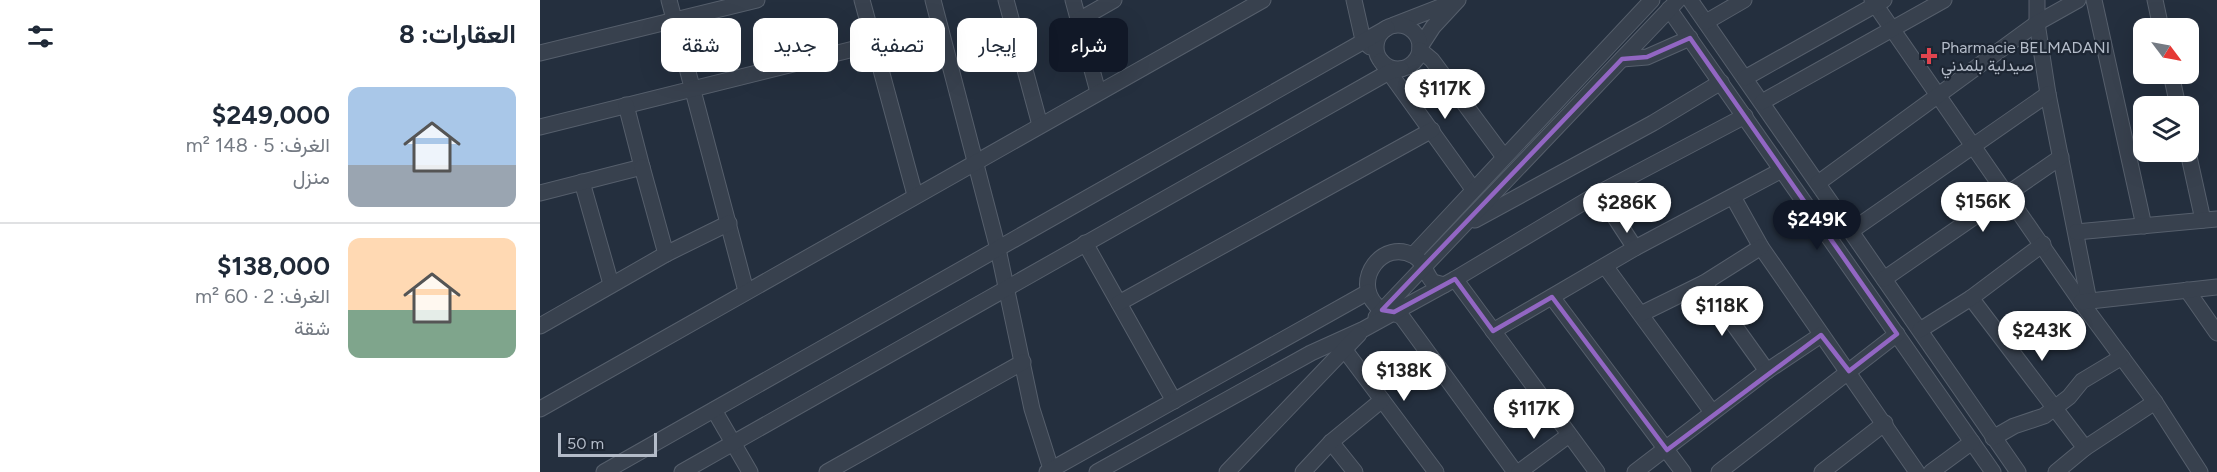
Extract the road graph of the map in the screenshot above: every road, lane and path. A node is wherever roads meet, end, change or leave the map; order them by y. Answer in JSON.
{"nodes":[{"id":1,"x":669,"y":0,"type":"edge"},
{"id":2,"x":757,"y":0,"type":"edge"},
{"id":3,"x":862,"y":0,"type":"edge"},
{"id":4,"x":933,"y":0,"type":"edge"},
{"id":5,"x":1006,"y":0,"type":"edge"},
{"id":6,"x":1073,"y":0,"type":"edge"},
{"id":7,"x":1114,"y":0,"type":"edge"},
{"id":8,"x":1263,"y":0,"type":"edge"},
{"id":9,"x":1354,"y":0,"type":"edge"},
{"id":10,"x":1458,"y":0,"type":"edge"},
{"id":11,"x":1652,"y":0,"type":"edge"},
{"id":12,"x":1690,"y":0,"type":"edge"},
{"id":13,"x":1744,"y":0,"type":"edge"},
{"id":14,"x":1944,"y":0,"type":"edge"},
{"id":15,"x":2037,"y":0,"type":"edge"},
{"id":16,"x":2078,"y":0,"type":"edge"},
{"id":17,"x":2094,"y":0,"type":"edge"},
{"id":18,"x":2155,"y":0,"type":"edge"},
{"id":19,"x":1877,"y":2,"type":"edge"},
{"id":20,"x":1674,"y":5,"type":"edge"},
{"id":21,"x":674,"y":18,"type":"edge"},
{"id":22,"x":683,"y":18,"type":"edge"},
{"id":23,"x":867,"y":18,"type":"edge"},
{"id":24,"x":1078,"y":18,"type":"edge"},
{"id":25,"x":1082,"y":18,"type":"edge"},
{"id":26,"x":2159,"y":18,"type":"edge"},
{"id":27,"x":1706,"y":22,"type":"junction"},
{"id":28,"x":661,"y":23,"type":"edge"},
{"id":29,"x":2037,"y":23,"type":"junction"},
{"id":30,"x":1390,"y":27,"type":"junction"},
{"id":31,"x":1890,"y":29,"type":"junction"},
{"id":32,"x":1690,"y":38,"type":"junction"},
{"id":33,"x":1363,"y":40,"type":"junction"},
{"id":34,"x":1420,"y":49,"type":"junction"},
{"id":35,"x":850,"y":50,"type":"edge"},
{"id":36,"x":540,"y":53,"type":"edge"},
{"id":37,"x":1622,"y":59,"type":"junction"},
{"id":38,"x":1387,"y":64,"type":"junction"},
{"id":39,"x":689,"y":72,"type":"edge"},
{"id":40,"x":882,"y":72,"type":"edge"},
{"id":41,"x":1093,"y":72,"type":"edge"},
{"id":42,"x":1745,"y":78,"type":"junction"},
{"id":43,"x":1721,"y":82,"type":"junction"},
{"id":44,"x":693,"y":88,"type":"junction"},
{"id":45,"x":1098,"y":92,"type":"junction"},
{"id":46,"x":2048,"y":94,"type":"junction"},
{"id":47,"x":1940,"y":96,"type":"junction"},
{"id":48,"x":1762,"y":102,"type":"junction"},
{"id":49,"x":626,"y":105,"type":"junction"},
{"id":50,"x":1745,"y":116,"type":"junction"},
{"id":51,"x":1040,"y":125,"type":"junction"},
{"id":52,"x":540,"y":127,"type":"edge"},
{"id":53,"x":1432,"y":130,"type":"junction"},
{"id":54,"x":1975,"y":147,"type":"junction"},
{"id":55,"x":1504,"y":157,"type":"junction"},
{"id":56,"x":2061,"y":157,"type":"junction"},
{"id":57,"x":976,"y":161,"type":"junction"},
{"id":58,"x":2191,"y":162,"type":"edge"},
{"id":59,"x":642,"y":167,"type":"junction"},
{"id":60,"x":1780,"y":171,"type":"junction"},
{"id":61,"x":582,"y":182,"type":"junction"},
{"id":62,"x":1818,"y":183,"type":"junction"},
{"id":63,"x":1473,"y":189,"type":"junction"},
{"id":64,"x":540,"y":193,"type":"edge"},
{"id":65,"x":1599,"y":193,"type":"junction"},
{"id":66,"x":915,"y":195,"type":"junction"},
{"id":67,"x":2010,"y":195,"type":"junction"},
{"id":68,"x":1733,"y":197,"type":"junction"},
{"id":69,"x":2210,"y":220,"type":"edge"},
{"id":70,"x":729,"y":223,"type":"junction"},
{"id":71,"x":2144,"y":226,"type":"junction"},
{"id":72,"x":1461,"y":227,"type":"junction"},
{"id":73,"x":1851,"y":231,"type":"junction"},
{"id":74,"x":2076,"y":232,"type":"junction"},
{"id":75,"x":1085,"y":243,"type":"junction"},
{"id":76,"x":2043,"y":244,"type":"junction"},
{"id":77,"x":1761,"y":247,"type":"junction"},
{"id":78,"x":1635,"y":248,"type":"junction"},
{"id":79,"x":998,"y":249,"type":"junction"},
{"id":80,"x":666,"y":254,"type":"junction"},
{"id":81,"x":1413,"y":255,"type":"junction"},
{"id":82,"x":1424,"y":266,"type":"junction"},
{"id":83,"x":1605,"y":266,"type":"junction"},
{"id":84,"x":1884,"y":279,"type":"junction"},
{"id":85,"x":1450,"y":282,"type":"junction"},
{"id":86,"x":611,"y":284,"type":"junction"},
{"id":87,"x":1704,"y":284,"type":"junction"},
{"id":88,"x":2217,"y":287,"type":"edge"},
{"id":89,"x":1007,"y":288,"type":"junction"},
{"id":90,"x":2187,"y":290,"type":"junction"},
{"id":91,"x":746,"y":291,"type":"junction"},
{"id":92,"x":1368,"y":292,"type":"junction"},
{"id":93,"x":1552,"y":297,"type":"junction"},
{"id":94,"x":1971,"y":298,"type":"junction"},
{"id":95,"x":2085,"y":301,"type":"junction"},
{"id":96,"x":1119,"y":303,"type":"junction"},
{"id":97,"x":1388,"y":311,"type":"junction"},
{"id":98,"x":1641,"y":314,"type":"junction"},
{"id":99,"x":540,"y":326,"type":"edge"},
{"id":100,"x":1364,"y":329,"type":"junction"},
{"id":101,"x":1920,"y":330,"type":"junction"},
{"id":102,"x":1493,"y":331,"type":"junction"},
{"id":103,"x":2217,"y":333,"type":"edge"},
{"id":104,"x":1897,"y":334,"type":"junction"},
{"id":105,"x":1821,"y":335,"type":"junction"},
{"id":106,"x":1347,"y":353,"type":"dead end"},
{"id":107,"x":2122,"y":357,"type":"junction"},
{"id":108,"x":1023,"y":362,"type":"junction"},
{"id":109,"x":1849,"y":370,"type":"junction"},
{"id":110,"x":1767,"y":372,"type":"junction"},
{"id":111,"x":1382,"y":400,"type":"junction"},
{"id":112,"x":1174,"y":401,"type":"junction"},
{"id":113,"x":2155,"y":402,"type":"junction"},
{"id":114,"x":2055,"y":407,"type":"junction"},
{"id":115,"x":540,"y":409,"type":"edge"},
{"id":116,"x":714,"y":410,"type":"junction"},
{"id":117,"x":1712,"y":412,"type":"junction"},
{"id":118,"x":1885,"y":423,"type":"junction"},
{"id":119,"x":1569,"y":435,"type":"junction"},
{"id":120,"x":1993,"y":438,"type":"junction"},
{"id":121,"x":1331,"y":442,"type":"junction"},
{"id":122,"x":1972,"y":442,"type":"junction"},
{"id":123,"x":733,"y":443,"type":"junction"},
{"id":124,"x":2085,"y":448,"type":"junction"},
{"id":125,"x":1667,"y":450,"type":"junction"},
{"id":126,"x":1050,"y":471,"type":"edge"},
{"id":127,"x":604,"y":472,"type":"edge"},
{"id":128,"x":682,"y":472,"type":"edge"},
{"id":129,"x":750,"y":472,"type":"edge"},
{"id":130,"x":827,"y":472,"type":"edge"},
{"id":131,"x":1097,"y":472,"type":"edge"},
{"id":132,"x":1227,"y":472,"type":"edge"},
{"id":133,"x":1303,"y":472,"type":"edge"},
{"id":134,"x":1355,"y":472,"type":"edge"},
{"id":135,"x":1436,"y":472,"type":"edge"},
{"id":136,"x":1517,"y":472,"type":"edge"},
{"id":137,"x":1597,"y":472,"type":"edge"},
{"id":138,"x":1635,"y":472,"type":"edge"},
{"id":139,"x":1683,"y":472,"type":"edge"},
{"id":140,"x":1719,"y":472,"type":"edge"},
{"id":141,"x":1822,"y":472,"type":"edge"},
{"id":142,"x":1917,"y":472,"type":"edge"},
{"id":143,"x":1931,"y":472,"type":"edge"},
{"id":144,"x":1993,"y":472,"type":"edge"},
{"id":145,"x":2018,"y":472,"type":"edge"},
{"id":146,"x":2056,"y":472,"type":"edge"},
{"id":147,"x":2200,"y":472,"type":"edge"}],
"edges":[{"from":1,"to":21,"type":"street"},
{"from":2,"to":22,"type":"street"},
{"from":3,"to":23,"type":"street"},
{"from":4,"to":57,"type":"street"},
{"from":5,"to":51,"type":"street"},
{"from":6,"to":24,"type":"street"},
{"from":7,"to":25,"type":"street"},
{"from":8,"to":45,"type":"street"},
{"from":9,"to":33,"type":"street"},
{"from":10,"to":30,"type":"street"},
{"from":10,"to":34,"type":"street"},
{"from":11,"to":55,"type":"street"},
{"from":12,"to":27,"type":"street"},
{"from":13,"to":27,"type":"street"},
{"from":14,"to":31,"type":"street"},
{"from":15,"to":29,"type":"street"},
{"from":16,"to":29,"type":"street"},
{"from":17,"to":71,"type":"street"},
{"from":18,"to":26,"type":"street"},
{"from":19,"to":31,"type":"street"},
{"from":19,"to":42,"type":"street"},
{"from":20,"to":32,"type":"street"},
{"from":20,"to":37,"type":"street"},
{"from":27,"to":42,"type":"street"},
{"from":28,"to":36,"type":"street"},
{"from":29,"to":46,"type":"street"},
{"from":29,"to":47,"type":"street"},
{"from":30,"to":33,"type":"street"},
{"from":30,"to":34,"type":"street"},
{"from":30,"to":38,"type":"street"},
{"from":31,"to":47,"type":"street"},
{"from":31,"to":48,"type":"street"},
{"from":32,"to":37,"type":"street"},
{"from":32,"to":43,"type":"street"},
{"from":33,"to":38,"type":"street"},
{"from":33,"to":79,"type":"street"},
{"from":34,"to":38,"type":"street"},
{"from":34,"to":55,"type":"street"},
{"from":35,"to":44,"type":"street"},
{"from":37,"to":72,"type":"street"},
{"from":38,"to":53,"type":"street"},
{"from":38,"to":75,"type":"street"},
{"from":39,"to":44,"type":"street"},
{"from":40,"to":66,"type":"street"},
{"from":41,"to":45,"type":"street"},
{"from":42,"to":48,"type":"street"},
{"from":43,"to":50,"type":"street"},
{"from":43,"to":72,"type":"street"},
{"from":44,"to":49,"type":"street"},
{"from":44,"to":70,"type":"street"},
{"from":45,"to":51,"type":"street"},
{"from":46,"to":54,"type":"street"},
{"from":46,"to":56,"type":"street"},
{"from":47,"to":54,"type":"street"},
{"from":47,"to":62,"type":"street"},
{"from":48,"to":62,"type":"street"},
{"from":49,"to":52,"type":"street"},
{"from":49,"to":59,"type":"street"},
{"from":50,"to":60,"type":"street"},
{"from":50,"to":65,"type":"street"},
{"from":51,"to":57,"type":"street"},
{"from":53,"to":63,"type":"street"},
{"from":53,"to":96,"type":"street"},
{"from":54,"to":67,"type":"street"},
{"from":54,"to":73,"type":"street"},
{"from":55,"to":63,"type":"street"},
{"from":56,"to":67,"type":"street"},
{"from":56,"to":74,"type":"street"},
{"from":57,"to":66,"type":"street"},
{"from":57,"to":79,"type":"street"},
{"from":58,"to":69,"type":"street"},
{"from":59,"to":61,"type":"street"},
{"from":59,"to":80,"type":"street"},
{"from":60,"to":68,"type":"street"},
{"from":60,"to":104,"type":"street"},
{"from":61,"to":64,"type":"street"},
{"from":61,"to":86,"type":"street"},
{"from":62,"to":73,"type":"street"},
{"from":63,"to":81,"type":"street"},
{"from":65,"to":78,"type":"street"},
{"from":65,"to":85,"type":"street"},
{"from":66,"to":91,"type":"street"},
{"from":67,"to":76,"type":"street"},
{"from":67,"to":84,"type":"street"},
{"from":68,"to":77,"type":"street"},
{"from":68,"to":78,"type":"street"},
{"from":69,"to":71,"type":"street"},
{"from":70,"to":80,"type":"street"},
{"from":70,"to":91,"type":"street"},
{"from":71,"to":74,"type":"street"},
{"from":72,"to":82,"type":"street"},
{"from":73,"to":84,"type":"street"},
{"from":74,"to":95,"type":"street"},
{"from":75,"to":89,"type":"street"},
{"from":75,"to":96,"type":"street"},
{"from":76,"to":94,"type":"street"},
{"from":76,"to":95,"type":"street"},
{"from":77,"to":87,"type":"street"},
{"from":77,"to":105,"type":"street"},
{"from":78,"to":83,"type":"street"},
{"from":79,"to":89,"type":"street"},
{"from":79,"to":116,"type":"street"},
{"from":80,"to":86,"type":"street"},
{"from":81,"to":82,"type":"street"},
{"from":81,"to":92,"type":"street"},
{"from":82,"to":85,"type":"street"},
{"from":82,"to":97,"type":"street"},
{"from":83,"to":93,"type":"street"},
{"from":83,"to":98,"type":"street"},
{"from":84,"to":101,"type":"street"},
{"from":85,"to":97,"type":"street"},
{"from":85,"to":102,"type":"street"},
{"from":86,"to":99,"type":"street"},
{"from":87,"to":98,"type":"street"},
{"from":87,"to":110,"type":"street"},
{"from":88,"to":90,"type":"street"},
{"from":89,"to":108,"type":"street"},
{"from":89,"to":123,"type":"street"},
{"from":90,"to":95,"type":"street"},
{"from":90,"to":103,"type":"street"},
{"from":91,"to":115,"type":"street"},
{"from":92,"to":97,"type":"street"},
{"from":92,"to":112,"type":"street"},
{"from":93,"to":102,"type":"street"},
{"from":93,"to":125,"type":"street"},
{"from":94,"to":101,"type":"street"},
{"from":94,"to":114,"type":"street"},
{"from":95,"to":107,"type":"street"},
{"from":96,"to":112,"type":"street"},
{"from":97,"to":100,"type":"street"},
{"from":97,"to":136,"type":"street"},
{"from":98,"to":117,"type":"street"},
{"from":100,"to":131,"type":"street"},
{"from":100,"to":132,"type":"street"},
{"from":101,"to":120,"type":"street"},
{"from":102,"to":119,"type":"street"},
{"from":104,"to":109,"type":"street"},
{"from":104,"to":122,"type":"street"},
{"from":105,"to":109,"type":"street"},
{"from":105,"to":110,"type":"street"},
{"from":106,"to":111,"type":"street"},
{"from":107,"to":113,"type":"street"},
{"from":107,"to":114,"type":"street"},
{"from":108,"to":126,"type":"street"},
{"from":108,"to":130,"type":"street"},
{"from":109,"to":118,"type":"street"},
{"from":109,"to":140,"type":"street"},
{"from":110,"to":117,"type":"street"},
{"from":111,"to":121,"type":"street"},
{"from":111,"to":135,"type":"street"},
{"from":112,"to":126,"type":"street"},
{"from":113,"to":124,"type":"street"},
{"from":113,"to":147,"type":"street"},
{"from":114,"to":120,"type":"street"},
{"from":114,"to":124,"type":"street"},
{"from":116,"to":123,"type":"street"},
{"from":116,"to":127,"type":"street"},
{"from":117,"to":125,"type":"street"},
{"from":118,"to":141,"type":"street"},
{"from":118,"to":142,"type":"street"},
{"from":119,"to":136,"type":"street"},
{"from":119,"to":137,"type":"street"},
{"from":120,"to":145,"type":"street"},
{"from":121,"to":133,"type":"street"},
{"from":121,"to":134,"type":"street"},
{"from":122,"to":143,"type":"street"},
{"from":122,"to":144,"type":"street"},
{"from":123,"to":128,"type":"street"},
{"from":123,"to":129,"type":"street"},
{"from":124,"to":146,"type":"street"},
{"from":125,"to":138,"type":"street"},
{"from":125,"to":139,"type":"street"}]}
